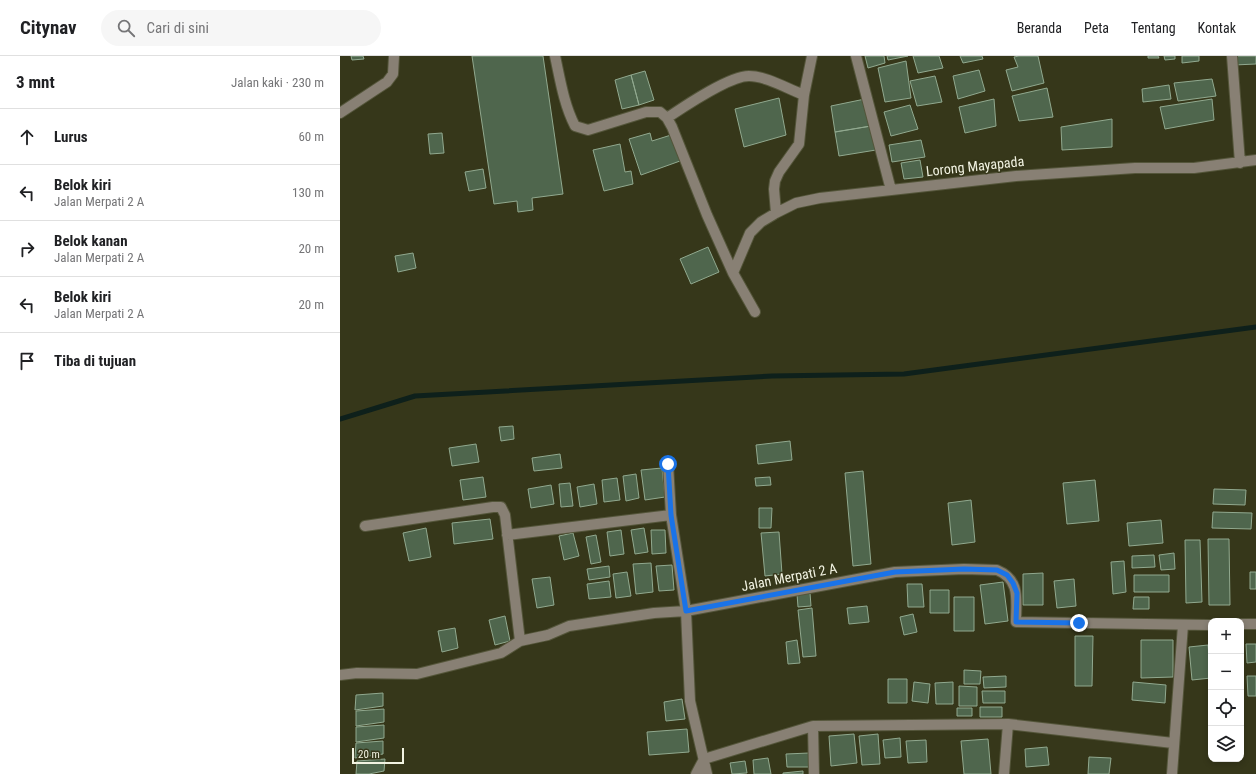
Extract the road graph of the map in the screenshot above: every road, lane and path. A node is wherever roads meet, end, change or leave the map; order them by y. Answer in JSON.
{"nodes":[{"id":1,"x":394,"y":56,"type":"edge"},
{"id":2,"x":555,"y":56,"type":"edge"},
{"id":3,"x":812,"y":56,"type":"edge"},
{"id":4,"x":856,"y":56,"type":"edge"},
{"id":5,"x":1232,"y":56,"type":"edge"},
{"id":6,"x":804,"y":95,"type":"junction"},
{"id":7,"x":340,"y":113,"type":"edge"},
{"id":8,"x":667,"y":118,"type":"junction"},
{"id":9,"x":1256,"y":160,"type":"edge"},
{"id":10,"x":1240,"y":163,"type":"junction"},
{"id":11,"x":891,"y":190,"type":"junction"},
{"id":12,"x":776,"y":213,"type":"junction"},
{"id":13,"x":733,"y":273,"type":"junction"},
{"id":14,"x":755,"y":312,"type":"dead end"},
{"id":15,"x":668,"y":464,"type":"dead end"},
{"id":16,"x":671,"y":515,"type":"junction"},
{"id":17,"x":365,"y":526,"type":"dead end"},
{"id":18,"x":507,"y":535,"type":"junction"},
{"id":19,"x":686,"y":611,"type":"junction"},
{"id":20,"x":1244,"y":624,"type":"edge"},
{"id":21,"x":1256,"y":624,"type":"edge"},
{"id":22,"x":1183,"y":625,"type":"junction"},
{"id":23,"x":1208,"y":625,"type":"edge"},
{"id":24,"x":520,"y":642,"type":"junction"},
{"id":25,"x":340,"y":675,"type":"edge"},
{"id":26,"x":1008,"y":724,"type":"junction"},
{"id":27,"x":813,"y":726,"type":"junction"},
{"id":28,"x":1173,"y":743,"type":"junction"},
{"id":29,"x":704,"y":759,"type":"junction"},
{"id":30,"x":696,"y":774,"type":"edge"},
{"id":31,"x":707,"y":774,"type":"edge"},
{"id":32,"x":814,"y":774,"type":"edge"},
{"id":33,"x":1004,"y":774,"type":"edge"},
{"id":34,"x":1172,"y":774,"type":"edge"}],
"edges":[{"from":1,"to":7,"type":"street"},
{"from":2,"to":8,"type":"street"},
{"from":3,"to":6,"type":"street"},
{"from":4,"to":11,"type":"street"},
{"from":5,"to":10,"type":"street"},
{"from":6,"to":8,"type":"street"},
{"from":6,"to":12,"type":"street"},
{"from":8,"to":13,"type":"street"},
{"from":9,"to":10,"type":"street","name":"Lorong Mayapada"},
{"from":10,"to":11,"type":"street","name":"Lorong Mayapada"},
{"from":11,"to":12,"type":"street","name":"Lorong Mayapada"},
{"from":12,"to":13,"type":"street","name":"Lorong Mayapada"},
{"from":13,"to":14,"type":"street"},
{"from":15,"to":16,"type":"street"},
{"from":16,"to":18,"type":"street"},
{"from":16,"to":19,"type":"street"},
{"from":17,"to":18,"type":"street"},
{"from":18,"to":24,"type":"street"},
{"from":19,"to":22,"type":"street","name":"Jalan Merpati 2 A"},
{"from":19,"to":24,"type":"street","name":"Jalan Merpati 2 A"},
{"from":19,"to":29,"type":"street"},
{"from":20,"to":21,"type":"street"},
{"from":22,"to":23,"type":"street","name":"Jalan Merpati 2 A"},
{"from":22,"to":28,"type":"street"},
{"from":24,"to":25,"type":"street","name":"Jalan Merpati 2 A"},
{"from":26,"to":27,"type":"street"},
{"from":26,"to":28,"type":"street"},
{"from":26,"to":33,"type":"street"},
{"from":27,"to":29,"type":"street"},
{"from":27,"to":32,"type":"street"},
{"from":28,"to":34,"type":"street"},
{"from":29,"to":30,"type":"street"},
{"from":29,"to":31,"type":"street"}]}
